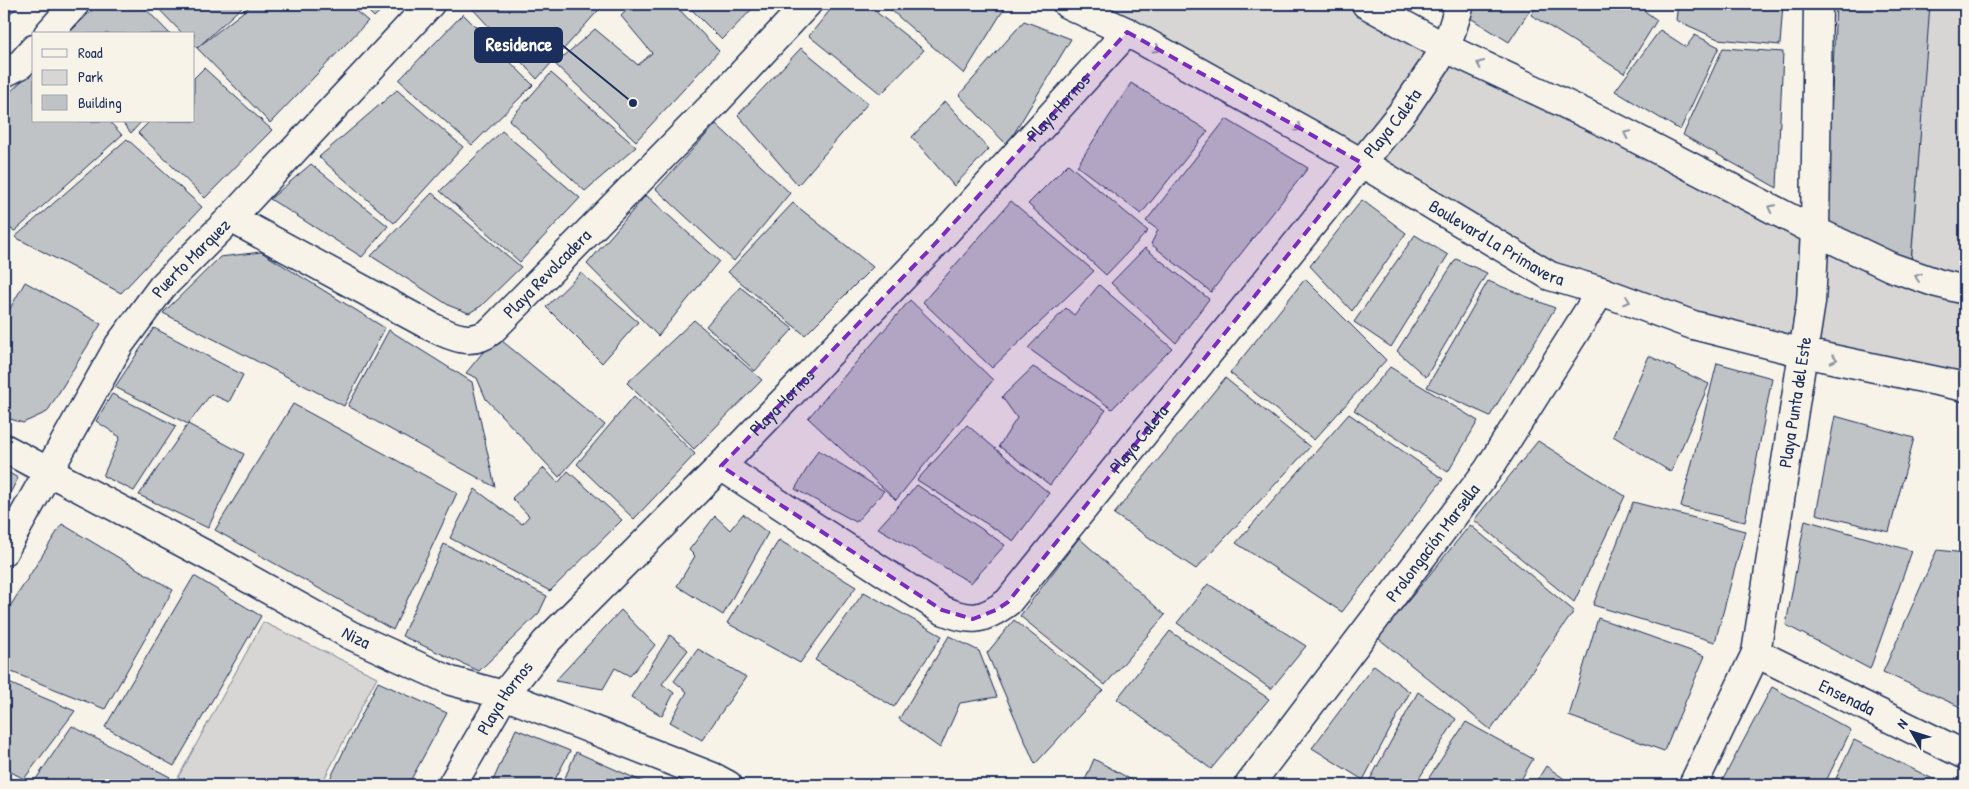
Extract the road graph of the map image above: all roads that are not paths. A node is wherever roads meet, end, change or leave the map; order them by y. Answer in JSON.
{"nodes":[{"id":1,"x":75,"y":4,"type":"edge"},
{"id":2,"x":430,"y":4,"type":"edge"},
{"id":3,"x":806,"y":4,"type":"edge"},
{"id":4,"x":1067,"y":4,"type":"edge"},
{"id":5,"x":1366,"y":4,"type":"edge"},
{"id":6,"x":1460,"y":4,"type":"edge"},
{"id":7,"x":1818,"y":4,"type":"edge"},
{"id":8,"x":50,"y":32,"type":"edge"},
{"id":9,"x":1127,"y":32,"type":"junction"},
{"id":10,"x":1446,"y":48,"type":"junction"},
{"id":11,"x":32,"y":51,"type":"edge"},
{"id":12,"x":4,"y":73,"type":"edge"},
{"id":13,"x":1362,"y":164,"type":"junction"},
{"id":14,"x":231,"y":218,"type":"junction"},
{"id":15,"x":1815,"y":231,"type":"junction"},
{"id":16,"x":1965,"y":290,"type":"edge"},
{"id":17,"x":1602,"y":291,"type":"junction"},
{"id":18,"x":1804,"y":353,"type":"junction"},
{"id":19,"x":1965,"y":387,"type":"edge"},
{"id":20,"x":4,"y":448,"type":"edge"},
{"id":21,"x":721,"y":466,"type":"junction"},
{"id":22,"x":48,"y":471,"type":"junction"},
{"id":23,"x":4,"y":551,"type":"edge"},
{"id":24,"x":1756,"y":652,"type":"junction"},
{"id":25,"x":504,"y":695,"type":"junction"},
{"id":26,"x":1965,"y":755,"type":"edge"},
{"id":27,"x":717,"y":783,"type":"edge"},
{"id":28,"x":1257,"y":783,"type":"edge"},
{"id":29,"x":452,"y":785,"type":"edge"},
{"id":30,"x":1693,"y":785,"type":"edge"}],
"edges":[{"from":1,"to":8,"type":"street"},
{"from":2,"to":14,"type":"street","name":"Puerto Marquez"},
{"from":3,"to":14,"type":"street","name":"Playa Revolcadera"},
{"from":4,"to":9,"type":"street","name":"Boulevard La Primavera"},
{"from":5,"to":10,"type":"street"},
{"from":6,"to":10,"type":"street","name":"Playa Caleta"},
{"from":7,"to":15,"type":"street","name":"Playa Punta del Este"},
{"from":9,"to":13,"type":"street","name":"Boulevard La Primavera","one_way":true},
{"from":9,"to":21,"type":"street","name":"Playa Hornos"},
{"from":10,"to":13,"type":"street","name":"Playa Caleta"},
{"from":15,"to":10,"type":"street","one_way":true},
{"from":11,"to":12,"type":"street"},
{"from":13,"to":17,"type":"street","name":"Boulevard La Primavera"},
{"from":13,"to":21,"type":"street","name":"Playa Caleta"},
{"from":14,"to":22,"type":"street","name":"Puerto Marquez"},
{"from":16,"to":15,"type":"street","one_way":true},
{"from":15,"to":18,"type":"street","name":"Playa Punta del Este"},
{"from":17,"to":18,"type":"street","name":"Boulevard La Primavera","one_way":true},
{"from":17,"to":28,"type":"street","name":"Prolongación Marsella"},
{"from":18,"to":19,"type":"street","name":"Boulevard La Primavera","one_way":true},
{"from":18,"to":24,"type":"street","name":"Playa Punta del Este"},
{"from":20,"to":22,"type":"street","name":"Niza"},
{"from":21,"to":25,"type":"street","name":"Playa Hornos"},
{"from":22,"to":23,"type":"street","name":"Puerto Marquez"},
{"from":22,"to":25,"type":"street","name":"Niza"},
{"from":24,"to":26,"type":"street","name":"Ensenada"},
{"from":24,"to":30,"type":"street","name":"Playa Punta del Este"},
{"from":25,"to":27,"type":"street","name":"Niza"},
{"from":25,"to":29,"type":"street","name":"Playa Hornos"}]}
